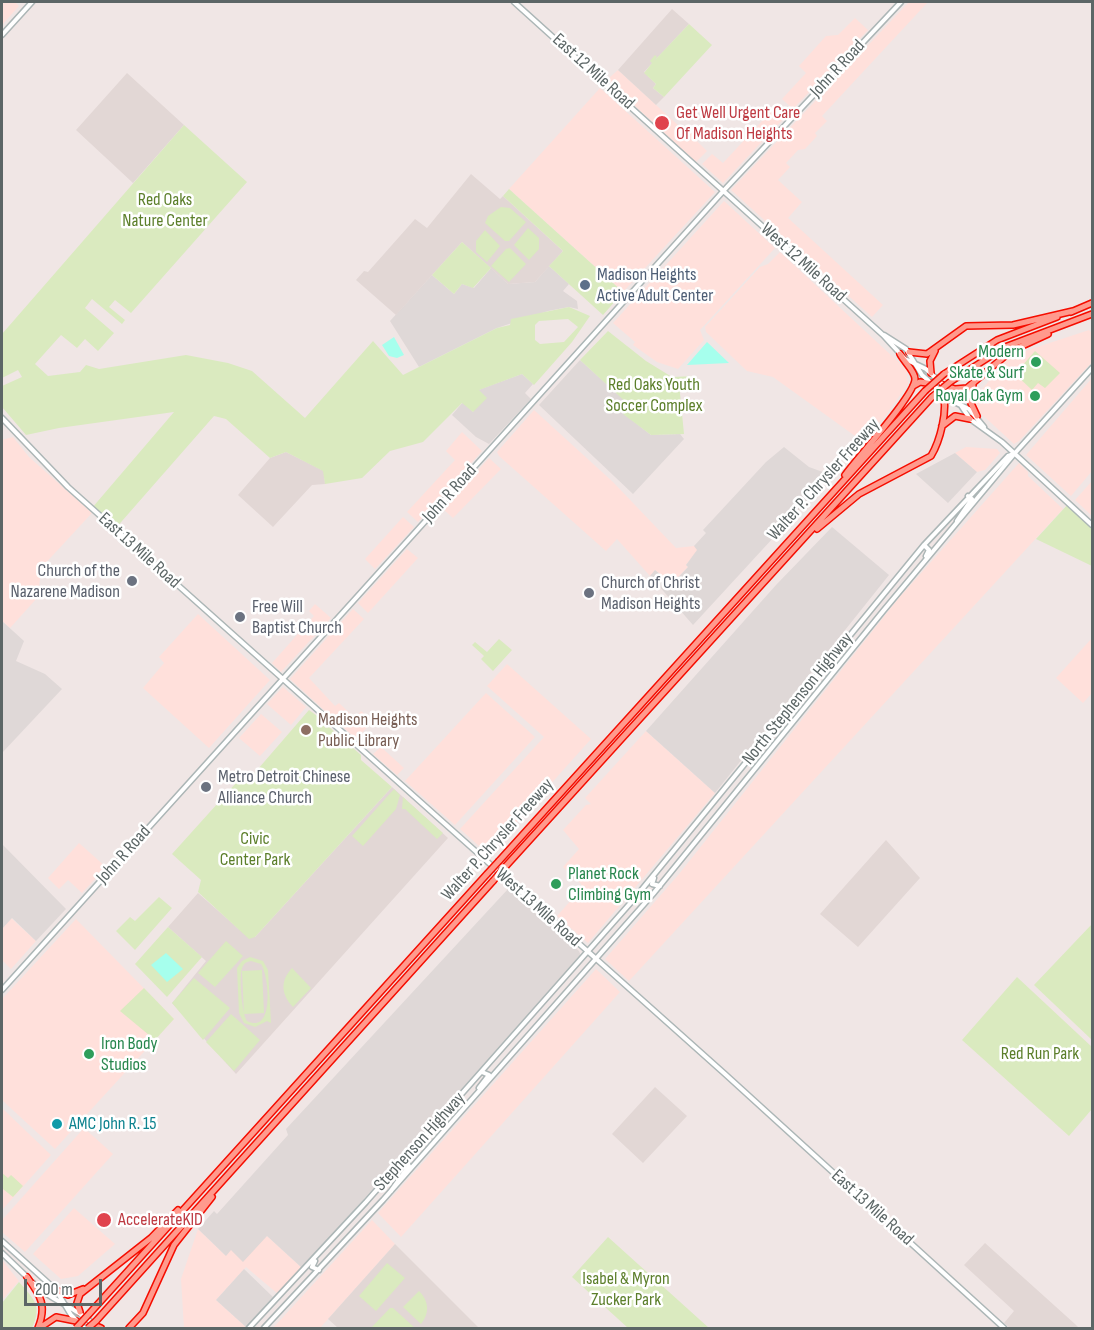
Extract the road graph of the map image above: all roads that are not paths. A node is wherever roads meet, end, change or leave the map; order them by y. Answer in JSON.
{"nodes":[{"id":1,"x":32,"y":2,"type":"edge"},
{"id":2,"x":514,"y":2,"type":"edge"},
{"id":3,"x":901,"y":2,"type":"edge"},
{"id":4,"x":2,"y":35,"type":"edge"},
{"id":5,"x":724,"y":192,"type":"junction"},
{"id":6,"x":1092,"y":303,"type":"edge"},
{"id":7,"x":1073,"y":311,"type":"junction"},
{"id":8,"x":1092,"y":314,"type":"edge"},
{"id":9,"x":1077,"y":321,"type":"junction"},
{"id":10,"x":883,"y":334,"type":"junction"},
{"id":11,"x":938,"y":347,"type":"junction"},
{"id":12,"x":909,"y":352,"type":"junction"},
{"id":13,"x":900,"y":354,"type":"junction"},
{"id":14,"x":916,"y":363,"type":"junction"},
{"id":15,"x":1092,"y":368,"type":"edge"},
{"id":16,"x":931,"y":373,"type":"junction"},
{"id":17,"x":978,"y":379,"type":"junction"},
{"id":18,"x":933,"y":384,"type":"junction"},
{"id":19,"x":943,"y":385,"type":"junction"},
{"id":20,"x":913,"y":386,"type":"junction"},
{"id":21,"x":943,"y":393,"type":"junction"},
{"id":22,"x":960,"y":405,"type":"junction"},
{"id":23,"x":977,"y":416,"type":"junction"},
{"id":24,"x":2,"y":418,"type":"edge"},
{"id":25,"x":970,"y":419,"type":"junction"},
{"id":26,"x":984,"y":427,"type":"junction"},
{"id":27,"x":940,"y":430,"type":"junction"},
{"id":28,"x":1015,"y":453,"type":"junction"},
{"id":29,"x":968,"y":496,"type":"junction"},
{"id":30,"x":827,"y":498,"type":"junction"},
{"id":31,"x":946,"y":519,"type":"junction"},
{"id":32,"x":1092,"y":525,"type":"edge"},
{"id":33,"x":954,"y":527,"type":"junction"},
{"id":34,"x":800,"y":543,"type":"junction"},
{"id":35,"x":924,"y":545,"type":"junction"},
{"id":36,"x":909,"y":562,"type":"junction"},
{"id":37,"x":908,"y":580,"type":"junction"},
{"id":38,"x":895,"y":596,"type":"junction"},
{"id":39,"x":866,"y":614,"type":"junction"},
{"id":40,"x":852,"y":648,"type":"junction"},
{"id":41,"x":282,"y":680,"type":"junction"},
{"id":42,"x":812,"y":680,"type":"junction"},
{"id":43,"x":801,"y":693,"type":"junction"},
{"id":44,"x":797,"y":717,"type":"junction"},
{"id":45,"x":787,"y":730,"type":"junction"},
{"id":46,"x":764,"y":741,"type":"junction"},
{"id":47,"x":749,"y":778,"type":"junction"},
{"id":48,"x":719,"y":797,"type":"junction"},
{"id":49,"x":708,"y":829,"type":"junction"},
{"id":50,"x":678,"y":847,"type":"junction"},
{"id":51,"x":677,"y":866,"type":"junction"},
{"id":52,"x":658,"y":870,"type":"junction"},
{"id":53,"x":660,"y":885,"type":"junction"},
{"id":54,"x":625,"y":910,"type":"junction"},
{"id":55,"x":620,"y":916,"type":"junction"},
{"id":56,"x":613,"y":940,"type":"junction"},
{"id":57,"x":607,"y":947,"type":"junction"},
{"id":58,"x":588,"y":952,"type":"junction"},
{"id":59,"x":596,"y":960,"type":"junction"},
{"id":60,"x":577,"y":964,"type":"junction"},
{"id":61,"x":557,"y":987,"type":"junction"},
{"id":62,"x":2,"y":990,"type":"edge"},
{"id":63,"x":562,"y":998,"type":"junction"},
{"id":64,"x":532,"y":1031,"type":"junction"},
{"id":65,"x":481,"y":1072,"type":"junction"},
{"id":66,"x":740,"y":1088,"type":"joint"},
{"id":67,"x":466,"y":1106,"type":"junction"},
{"id":68,"x":444,"y":1115,"type":"junction"},
{"id":69,"x":453,"y":1121,"type":"junction"},
{"id":70,"x":404,"y":1160,"type":"junction"},
{"id":71,"x":226,"y":1176,"type":"junction"},
{"id":72,"x":212,"y":1178,"type":"junction"},
{"id":73,"x":376,"y":1191,"type":"junction"},
{"id":74,"x":391,"y":1191,"type":"junction"},
{"id":75,"x":383,"y":1200,"type":"junction"},
{"id":76,"x":352,"y":1217,"type":"junction"},
{"id":77,"x":336,"y":1235,"type":"junction"},
{"id":78,"x":2,"y":1241,"type":"edge"},
{"id":79,"x":338,"y":1249,"type":"junction"},
{"id":80,"x":2,"y":1253,"type":"edge"},
{"id":81,"x":15,"y":1253,"type":"junction"},
{"id":82,"x":7,"y":1258,"type":"junction"},
{"id":83,"x":319,"y":1270,"type":"junction"},
{"id":84,"x":27,"y":1277,"type":"junction"},
{"id":85,"x":41,"y":1277,"type":"junction"},
{"id":86,"x":35,"y":1285,"type":"junction"},
{"id":87,"x":90,"y":1285,"type":"junction"},
{"id":88,"x":56,"y":1290,"type":"junction"},
{"id":89,"x":277,"y":1298,"type":"junction"},
{"id":90,"x":65,"y":1304,"type":"junction"},
{"id":91,"x":80,"y":1312,"type":"junction"},
{"id":92,"x":76,"y":1326,"type":"edge"},
{"id":93,"x":94,"y":1327,"type":"edge"},
{"id":94,"x":39,"y":1329,"type":"edge"},
{"id":95,"x":129,"y":1329,"type":"edge"},
{"id":96,"x":249,"y":1329,"type":"edge"},
{"id":97,"x":264,"y":1329,"type":"edge"},
{"id":98,"x":1004,"y":1329,"type":"edge"}],
"edges":[{"from":1,"to":4,"type":"main road"},
{"from":2,"to":5,"type":"main road","name":"East 12 Mile Road"},
{"from":3,"to":5,"type":"main road","name":"John R Road"},
{"from":5,"to":10,"type":"main road","name":"West 12 Mile Road"},
{"from":5,"to":41,"type":"main road","name":"John R Road"},
{"from":6,"to":7,"type":"highway"},
{"from":7,"to":11,"type":"highway"},
{"from":7,"to":30,"type":"highway","name":"Walter P. Chrysler Freeway","bridge":true},
{"from":8,"to":9,"type":"highway"},
{"from":9,"to":17,"type":"highway"},
{"from":9,"to":34,"type":"highway","name":"Walter P. Chrysler Freeway","bridge":true},
{"from":10,"to":12,"type":"main road","name":"West 12 Mile Road"},
{"from":10,"to":13,"type":"main road","name":"West 12 Mile Road"},
{"from":11,"to":12,"type":"highway"},
{"from":11,"to":16,"type":"highway"},
{"from":12,"to":14,"type":"main road","name":"West 12 Mile Road"},
{"from":13,"to":14,"type":"main road","name":"West 12 Mile Road"},
{"from":13,"to":20,"type":"highway"},
{"from":14,"to":16,"type":"main road","name":"West 12 Mile Road"},
{"from":14,"to":18,"type":"main road","name":"West 12 Mile Road"},
{"from":15,"to":28,"type":"main road","name":"North Stephenson Highway"},
{"from":16,"to":19,"type":"main road","name":"West 12 Mile Road"},
{"from":17,"to":19,"type":"highway"},
{"from":17,"to":23,"type":"highway"},
{"from":18,"to":20,"type":"highway"},
{"from":18,"to":21,"type":"main road","name":"West 12 Mile Road"},
{"from":19,"to":22,"type":"main road","name":"West 12 Mile Road"},
{"from":20,"to":30,"type":"highway"},
{"from":21,"to":22,"type":"main road","name":"West 12 Mile Road"},
{"from":21,"to":27,"type":"highway"},
{"from":22,"to":23,"type":"main road","name":"West 12 Mile Road"},
{"from":22,"to":25,"type":"main road","name":"West 12 Mile Road"},
{"from":23,"to":26,"type":"main road","name":"West 12 Mile Road"},
{"from":24,"to":41,"type":"main road","name":"East 13 Mile Road"},
{"from":25,"to":26,"type":"main road","name":"West 12 Mile Road"},
{"from":25,"to":27,"type":"highway"},
{"from":26,"to":28,"type":"main road","name":"West 12 Mile Road"},
{"from":27,"to":34,"type":"highway"},
{"from":28,"to":29,"type":"main road","name":"North Stephenson Highway"},
{"from":28,"to":32,"type":"main road","name":"West 12 Mile Road"},
{"from":28,"to":33,"type":"main road","name":"North Stephenson Highway"},
{"from":29,"to":31,"type":"main road","name":"North Stephenson Highway"},
{"from":29,"to":33,"type":"main road"},
{"from":30,"to":72,"type":"highway","name":"Walter P. Chrysler Freeway","bridge":true},
{"from":31,"to":33,"type":"main road"},
{"from":31,"to":35,"type":"main road","name":"North Stephenson Highway"},
{"from":33,"to":37,"type":"main road","name":"North Stephenson Highway"},
{"from":34,"to":71,"type":"highway","name":"Walter P. Chrysler Freeway","bridge":true},
{"from":35,"to":36,"type":"main road","name":"North Stephenson Highway"},
{"from":35,"to":37,"type":"main road"},
{"from":36,"to":38,"type":"main road"},
{"from":36,"to":39,"type":"main road","name":"North Stephenson Highway"},
{"from":37,"to":38,"type":"main road","name":"North Stephenson Highway"},
{"from":38,"to":40,"type":"main road","name":"North Stephenson Highway"},
{"from":39,"to":40,"type":"main road"},
{"from":39,"to":42,"type":"main road","name":"North Stephenson Highway"},
{"from":40,"to":44,"type":"main road","name":"North Stephenson Highway"},
{"from":41,"to":58,"type":"main road","name":"West 13 Mile Road"},
{"from":41,"to":62,"type":"main road","name":"John R Road"},
{"from":42,"to":43,"type":"main road","name":"North Stephenson Highway"},
{"from":42,"to":44,"type":"main road"},
{"from":43,"to":45,"type":"main road"},
{"from":43,"to":46,"type":"main road","name":"North Stephenson Highway"},
{"from":44,"to":45,"type":"main road","name":"North Stephenson Highway"},
{"from":45,"to":47,"type":"main road","name":"North Stephenson Highway"},
{"from":46,"to":47,"type":"main road"},
{"from":46,"to":48,"type":"main road","name":"North Stephenson Highway"},
{"from":47,"to":49,"type":"main road","name":"North Stephenson Highway"},
{"from":48,"to":49,"type":"main road"},
{"from":48,"to":50,"type":"main road","name":"North Stephenson Highway"},
{"from":49,"to":51,"type":"main road","name":"North Stephenson Highway"},
{"from":50,"to":51,"type":"main road"},
{"from":50,"to":52,"type":"main road","name":"North Stephenson Highway"},
{"from":51,"to":53,"type":"main road","name":"North Stephenson Highway"},
{"from":52,"to":53,"type":"main road"},
{"from":52,"to":54,"type":"main road","name":"North Stephenson Highway"},
{"from":53,"to":56,"type":"main road","name":"North Stephenson Highway"},
{"from":54,"to":55,"type":"main road","name":"North Stephenson Highway"},
{"from":54,"to":56,"type":"main road"},
{"from":55,"to":57,"type":"main road"},
{"from":55,"to":58,"type":"main road","name":"North Stephenson Highway"},
{"from":56,"to":57,"type":"main road","name":"North Stephenson Highway"},
{"from":57,"to":59,"type":"main road","name":"North Stephenson Highway"},
{"from":58,"to":59,"type":"main road","name":"West 13 Mile Road"},
{"from":58,"to":60,"type":"main road","name":"Stephenson Highway"},
{"from":59,"to":63,"type":"main road","name":"Stephenson Highway"},
{"from":59,"to":66,"type":"main road","name":"West 13 Mile Road"},
{"from":60,"to":61,"type":"main road","name":"Stephenson Highway"},
{"from":60,"to":63,"type":"main road"},
{"from":61,"to":64,"type":"main road"},
{"from":61,"to":65,"type":"main road","name":"Stephenson Highway"},
{"from":63,"to":64,"type":"main road","name":"Stephenson Highway"},
{"from":64,"to":67,"type":"main road","name":"Stephenson Highway"},
{"from":65,"to":67,"type":"main road"},
{"from":65,"to":68,"type":"main road","name":"Stephenson Highway"},
{"from":66,"to":98,"type":"main road","name":"East 13 Mile Road"},
{"from":67,"to":69,"type":"main road","name":"Stephenson Highway"},
{"from":68,"to":69,"type":"main road"},
{"from":68,"to":70,"type":"main road","name":"Stephenson Highway"},
{"from":69,"to":74,"type":"main road","name":"Stephenson Highway"},
{"from":70,"to":73,"type":"main road","name":"Stephenson Highway"},
{"from":70,"to":74,"type":"main road"},
{"from":71,"to":93,"type":"highway","name":"Walter P. Chrysler Freeway"},
{"from":71,"to":95,"type":"highway"},
{"from":72,"to":87,"type":"highway"},
{"from":72,"to":92,"type":"highway","name":"Walter P. Chrysler Freeway","bridge":true},
{"from":73,"to":75,"type":"main road"},
{"from":73,"to":76,"type":"main road","name":"Stephenson Highway"},
{"from":74,"to":75,"type":"main road","name":"Stephenson Highway"},
{"from":75,"to":79,"type":"main road","name":"Stephenson Highway"},
{"from":76,"to":77,"type":"main road","name":"Stephenson Highway"},
{"from":76,"to":79,"type":"main road"},
{"from":77,"to":83,"type":"main road"},
{"from":77,"to":89,"type":"main road","name":"Stephenson Highway"},
{"from":78,"to":81,"type":"main road"},
{"from":79,"to":83,"type":"main road","name":"Stephenson Highway"},
{"from":80,"to":82,"type":"main road"},
{"from":81,"to":82,"type":"main road"},
{"from":81,"to":85,"type":"main road"},
{"from":82,"to":84,"type":"main road"},
{"from":83,"to":97,"type":"main road","name":"Stephenson Highway"},
{"from":84,"to":86,"type":"main road"},
{"from":84,"to":94,"type":"highway"},
{"from":85,"to":86,"type":"main road"},
{"from":85,"to":88,"type":"main road"},
{"from":86,"to":90,"type":"main road"},
{"from":87,"to":88,"type":"highway"},
{"from":87,"to":91,"type":"highway"},
{"from":88,"to":90,"type":"main road"},
{"from":89,"to":96,"type":"main road","name":"Stephenson Highway"},
{"from":89,"to":97,"type":"main road"},
{"from":90,"to":91,"type":"main road"},
{"from":90,"to":92,"type":"main road"},
{"from":91,"to":93,"type":"main road"},
{"from":92,"to":93,"type":"main road"},
{"from":92,"to":94,"type":"highway"}]}
